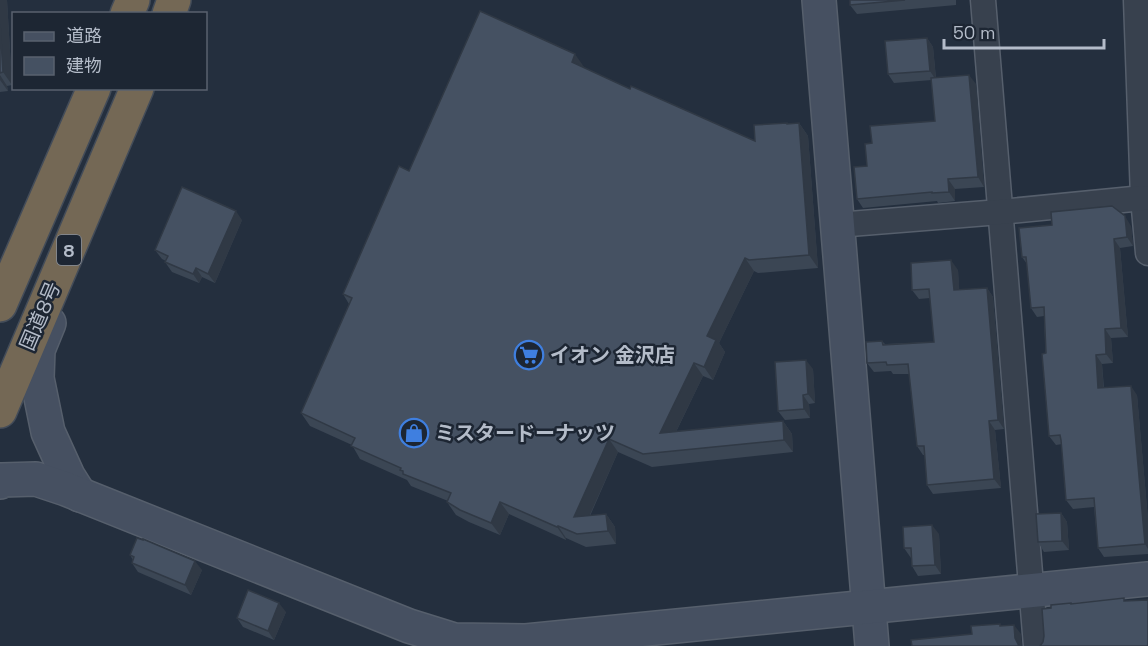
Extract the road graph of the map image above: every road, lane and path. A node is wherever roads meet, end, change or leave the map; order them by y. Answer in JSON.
{"nodes":[{"id":1,"x":819,"y":0,"type":"edge"},
{"id":2,"x":983,"y":0,"type":"edge"},
{"id":3,"x":1136,"y":0,"type":"edge"},
{"id":4,"x":93,"y":90,"type":"edge"},
{"id":5,"x":136,"y":91,"type":"edge"},
{"id":6,"x":1143,"y":198,"type":"junction"},
{"id":7,"x":1000,"y":212,"type":"junction"},
{"id":8,"x":837,"y":225,"type":"junction"},
{"id":9,"x":1148,"y":253,"type":"edge"},
{"id":10,"x":0,"y":305,"type":"edge"},
{"id":11,"x":0,"y":411,"type":"edge"},
{"id":12,"x":0,"y":482,"type":"edge"},
{"id":13,"x":80,"y":495,"type":"junction"},
{"id":14,"x":1148,"y":579,"type":"edge"},
{"id":15,"x":1032,"y":590,"type":"junction"},
{"id":16,"x":868,"y":606,"type":"junction"},
{"id":17,"x":872,"y":646,"type":"edge"},
{"id":18,"x":1036,"y":646,"type":"edge"}],
"edges":[{"from":1,"to":8,"type":"street"},
{"from":2,"to":7,"type":"street"},
{"from":3,"to":6,"type":"street"},
{"from":4,"to":10,"type":"highway","name":"国道8号","number":"8"},
{"from":5,"to":11,"type":"highway","name":"国道8号","number":"8"},
{"from":5,"to":13,"type":"street"},
{"from":6,"to":7,"type":"street"},
{"from":6,"to":9,"type":"street"},
{"from":7,"to":8,"type":"street"},
{"from":7,"to":15,"type":"street"},
{"from":8,"to":16,"type":"street"},
{"from":12,"to":13,"type":"street"},
{"from":13,"to":16,"type":"street"},
{"from":14,"to":15,"type":"street"},
{"from":15,"to":16,"type":"street"},
{"from":15,"to":18,"type":"street"},
{"from":16,"to":17,"type":"street"}]}
